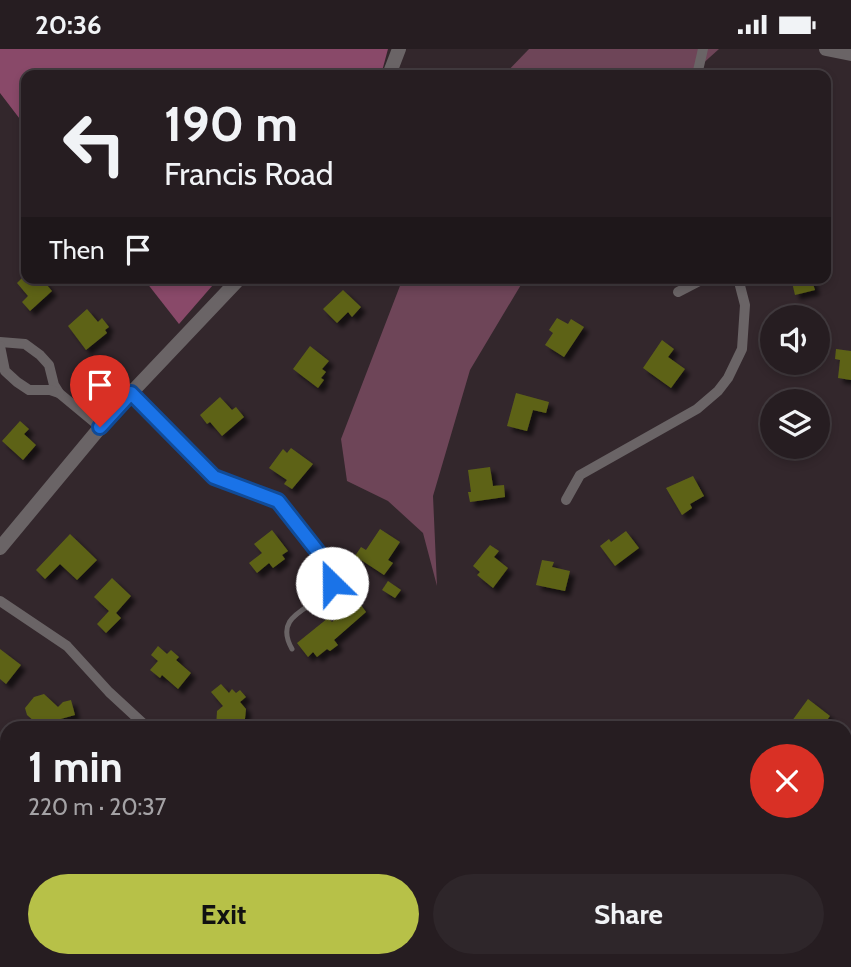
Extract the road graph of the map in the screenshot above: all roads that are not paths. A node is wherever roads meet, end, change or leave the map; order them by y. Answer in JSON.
{"nodes":[{"id":1,"x":399,"y":49,"type":"edge"},
{"id":2,"x":704,"y":49,"type":"edge"},
{"id":3,"x":826,"y":49,"type":"edge"},
{"id":4,"x":851,"y":54,"type":"edge"},
{"id":5,"x":391,"y":70,"type":"edge"},
{"id":6,"x":698,"y":70,"type":"edge"},
{"id":7,"x":234,"y":284,"type":"edge"},
{"id":8,"x":693,"y":284,"type":"edge"},
{"id":9,"x":739,"y":284,"type":"edge"},
{"id":10,"x":678,"y":292,"type":"dead end"},
{"id":11,"x":0,"y":344,"type":"edge"},
{"id":12,"x":59,"y":393,"type":"junction"},
{"id":13,"x":131,"y":393,"type":"junction"},
{"id":14,"x":100,"y":427,"type":"junction"},
{"id":15,"x":566,"y":500,"type":"dead end"},
{"id":16,"x":0,"y":548,"type":"edge"},
{"id":17,"x":0,"y":601,"type":"edge"},
{"id":18,"x":292,"y":649,"type":"dead end"},
{"id":19,"x":140,"y":721,"type":"edge"}],
"edges":[{"from":1,"to":5,"type":"street"},
{"from":2,"to":6,"type":"street"},
{"from":3,"to":4,"type":"street"},
{"from":7,"to":13,"type":"street"},
{"from":8,"to":10,"type":"street"},
{"from":9,"to":15,"type":"street"},
{"from":11,"to":12,"type":"street"},
{"from":11,"to":12,"type":"street"},
{"from":12,"to":14,"type":"street"},
{"from":13,"to":14,"type":"street"},
{"from":13,"to":18,"type":"lane"},
{"from":14,"to":16,"type":"street"},
{"from":17,"to":19,"type":"street"}]}
